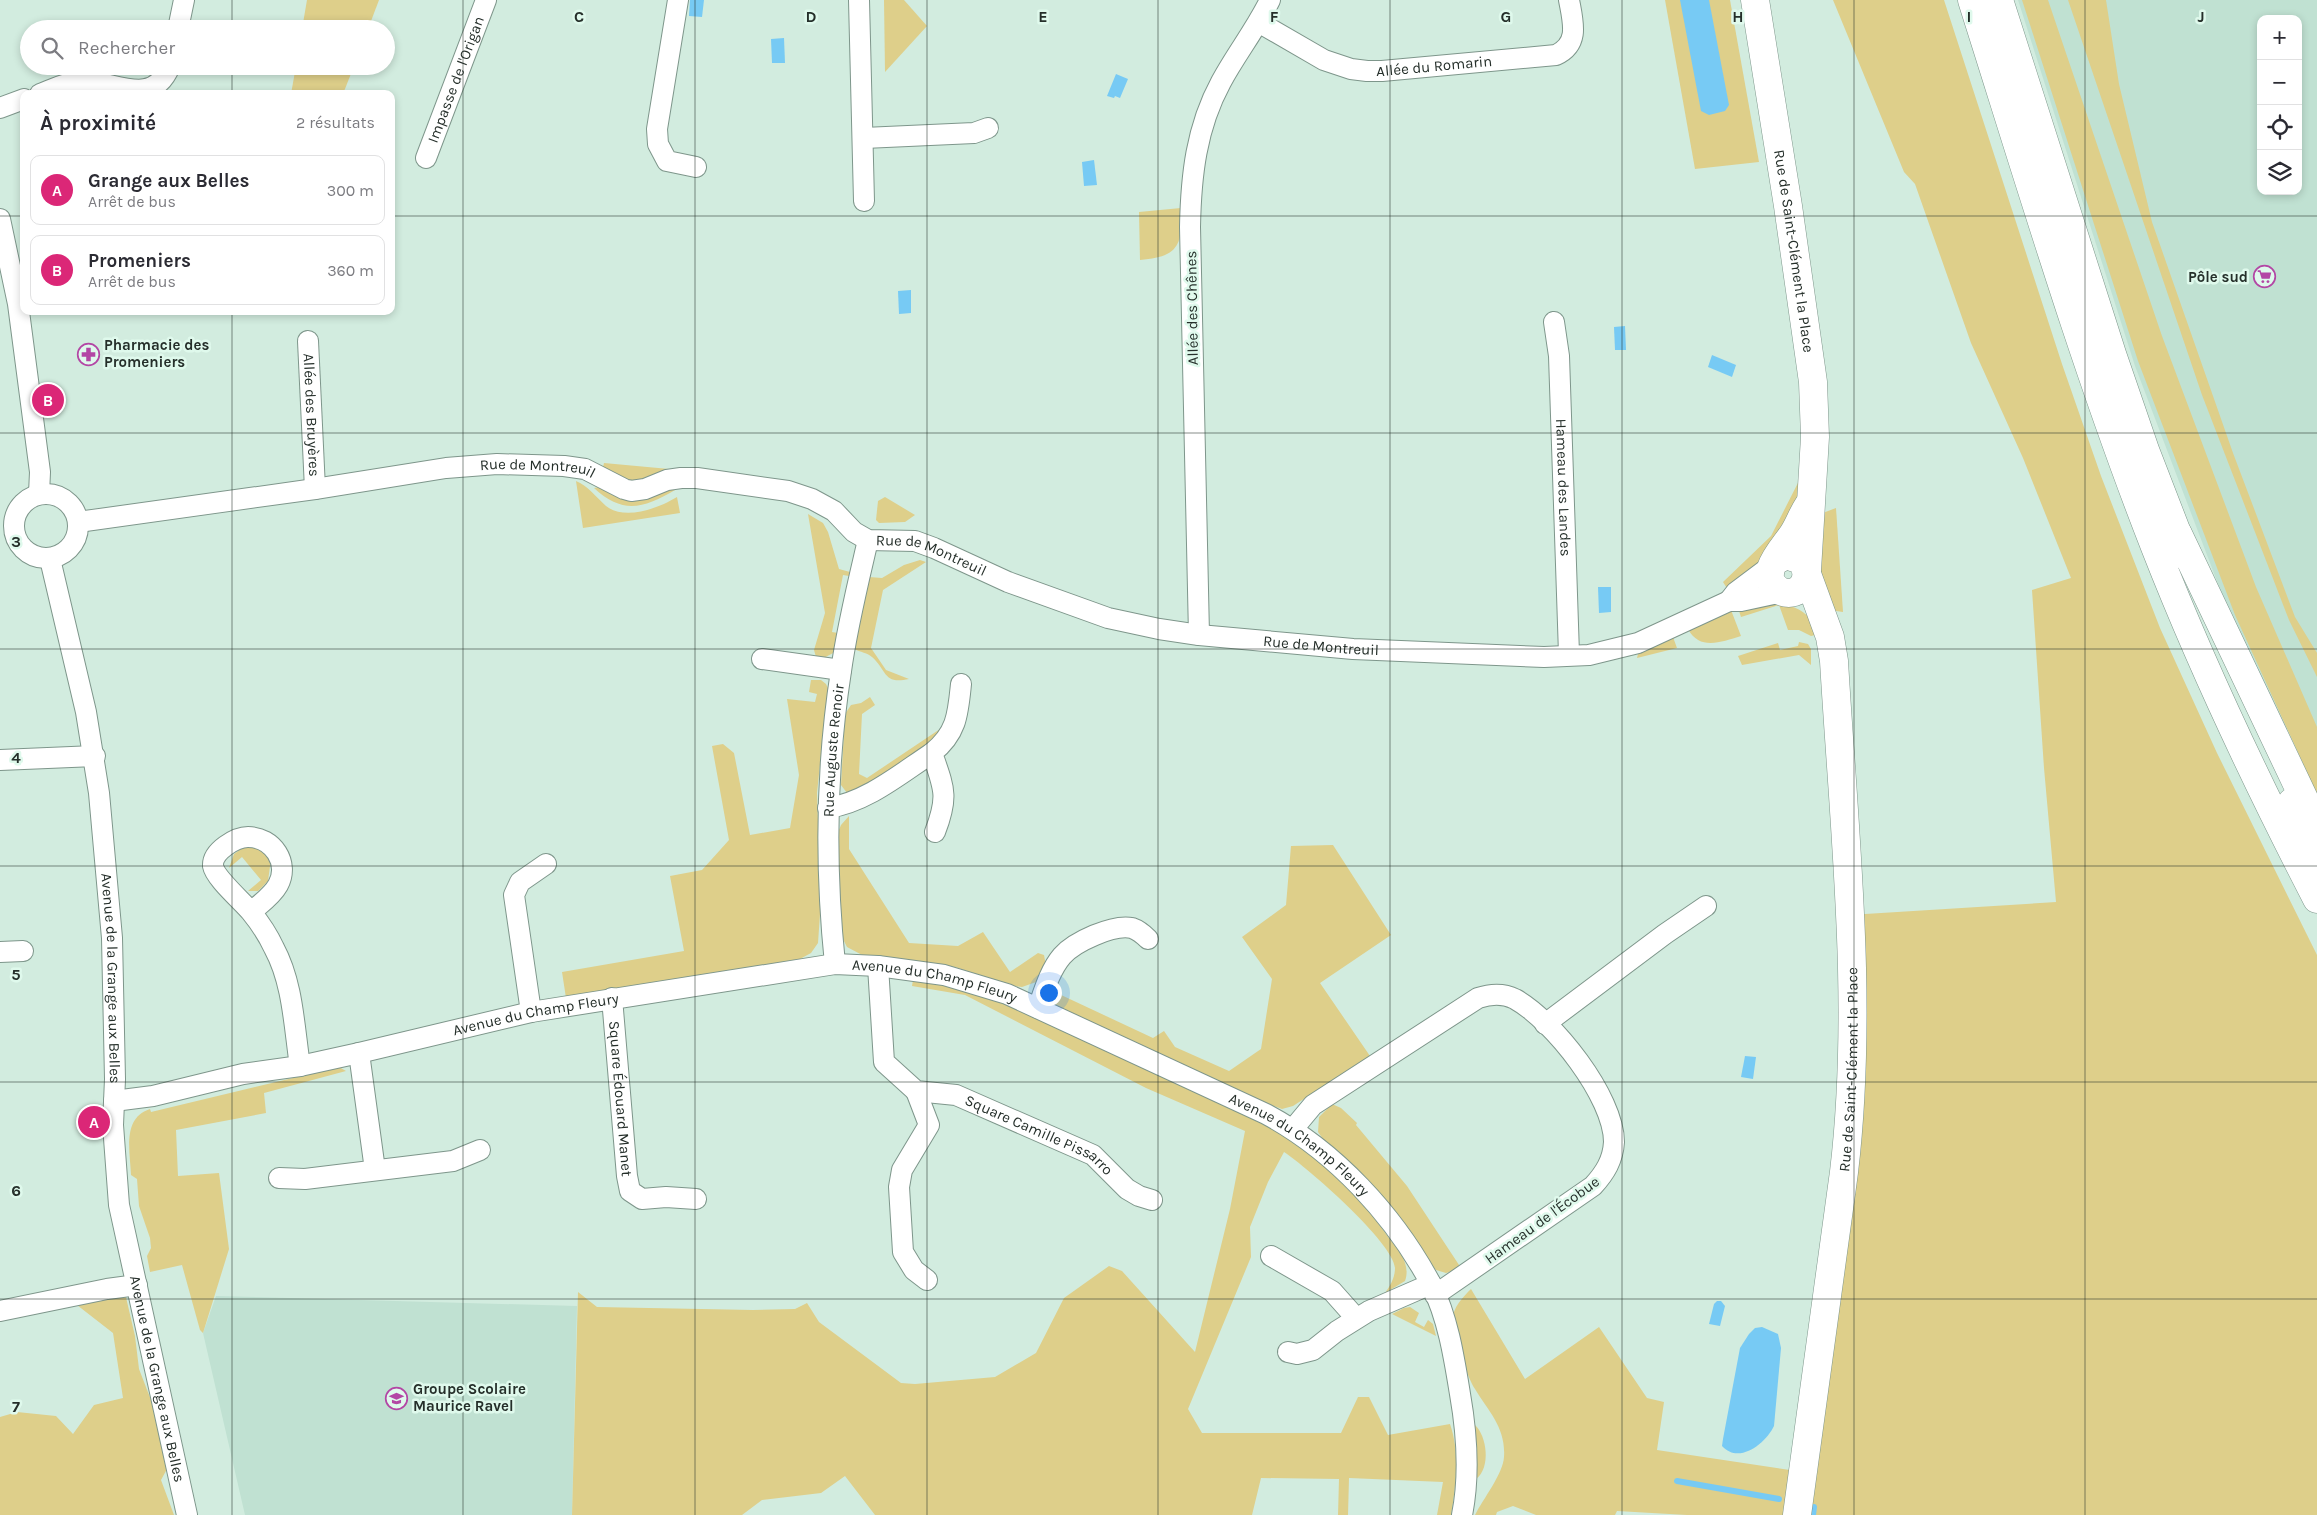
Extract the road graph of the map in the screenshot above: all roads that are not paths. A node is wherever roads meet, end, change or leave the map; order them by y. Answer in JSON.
{"nodes":[{"id":1,"x":184,"y":0,"type":"edge"},
{"id":2,"x":486,"y":0,"type":"edge"},
{"id":3,"x":678,"y":0,"type":"edge"},
{"id":4,"x":859,"y":0,"type":"edge"},
{"id":5,"x":1270,"y":0,"type":"edge"},
{"id":6,"x":1569,"y":0,"type":"edge"},
{"id":7,"x":1756,"y":0,"type":"edge"},
{"id":8,"x":1972,"y":0,"type":"edge"},
{"id":9,"x":1999,"y":0,"type":"edge"},
{"id":10,"x":180,"y":20,"type":"edge"},
{"id":11,"x":1260,"y":22,"type":"junction"},
{"id":12,"x":165,"y":75,"type":"edge"},
{"id":13,"x":53,"y":90,"type":"edge"},
{"id":14,"x":128,"y":90,"type":"edge"},
{"id":15,"x":140,"y":90,"type":"edge"},
{"id":16,"x":20,"y":101,"type":"edge"},
{"id":17,"x":0,"y":108,"type":"edge"},
{"id":18,"x":988,"y":128,"type":"dead end"},
{"id":19,"x":864,"y":138,"type":"junction"},
{"id":20,"x":426,"y":158,"type":"dead end"},
{"id":21,"x":696,"y":167,"type":"dead end"},
{"id":22,"x":864,"y":201,"type":"dead end"},
{"id":23,"x":0,"y":219,"type":"edge"},
{"id":24,"x":1554,"y":322,"type":"dead end"},
{"id":25,"x":308,"y":341,"type":"dead end"},
{"id":26,"x":315,"y":489,"type":"junction"},
{"id":27,"x":39,"y":494,"type":"junction"},
{"id":28,"x":1810,"y":502,"type":"junction"},
{"id":29,"x":78,"y":522,"type":"junction"},
{"id":30,"x":6,"y":527,"type":"edge"},
{"id":31,"x":2178,"y":534,"type":"junction"},
{"id":32,"x":868,"y":540,"type":"junction"},
{"id":33,"x":50,"y":559,"type":"junction"},
{"id":34,"x":1774,"y":563,"type":"junction"},
{"id":35,"x":1807,"y":572,"type":"junction"},
{"id":36,"x":1784,"y":593,"type":"junction"},
{"id":37,"x":1729,"y":601,"type":"junction"},
{"id":38,"x":1825,"y":622,"type":"junction"},
{"id":39,"x":1199,"y":635,"type":"junction"},
{"id":40,"x":1568,"y":654,"type":"junction"},
{"id":41,"x":762,"y":659,"type":"dead end"},
{"id":42,"x":840,"y":670,"type":"junction"},
{"id":43,"x":962,"y":684,"type":"dead end"},
{"id":44,"x":932,"y":753,"type":"junction"},
{"id":45,"x":95,"y":756,"type":"junction"},
{"id":46,"x":0,"y":760,"type":"edge"},
{"id":47,"x":828,"y":808,"type":"junction"},
{"id":48,"x":2317,"y":826,"type":"edge"},
{"id":49,"x":935,"y":832,"type":"dead end"},
{"id":50,"x":2317,"y":855,"type":"edge"},
{"id":51,"x":546,"y":864,"type":"dead end"},
{"id":52,"x":2317,"y":900,"type":"edge"},
{"id":53,"x":1706,"y":906,"type":"dead end"},
{"id":54,"x":251,"y":912,"type":"dead end"},
{"id":55,"x":1148,"y":939,"type":"dead end"},
{"id":56,"x":23,"y":951,"type":"dead end"},
{"id":57,"x":0,"y":952,"type":"edge"},
{"id":58,"x":835,"y":964,"type":"junction"},
{"id":59,"x":878,"y":966,"type":"junction"},
{"id":60,"x":612,"y":998,"type":"junction"},
{"id":61,"x":1038,"y":1008,"type":"junction"},
{"id":62,"x":531,"y":1012,"type":"junction"},
{"id":63,"x":1545,"y":1024,"type":"junction"},
{"id":64,"x":359,"y":1053,"type":"junction"},
{"id":65,"x":300,"y":1066,"type":"junction"},
{"id":66,"x":916,"y":1091,"type":"junction"},
{"id":67,"x":114,"y":1101,"type":"junction"},
{"id":68,"x":1293,"y":1129,"type":"junction"},
{"id":69,"x":480,"y":1150,"type":"dead end"},
{"id":70,"x":376,"y":1170,"type":"junction"},
{"id":71,"x":279,"y":1178,"type":"dead end"},
{"id":72,"x":696,"y":1199,"type":"dead end"},
{"id":73,"x":1152,"y":1200,"type":"dead end"},
{"id":74,"x":1271,"y":1256,"type":"dead end"},
{"id":75,"x":927,"y":1280,"type":"dead end"},
{"id":76,"x":137,"y":1285,"type":"junction"},
{"id":77,"x":1433,"y":1290,"type":"junction"},
{"id":78,"x":0,"y":1311,"type":"edge"},
{"id":79,"x":1356,"y":1318,"type":"junction"},
{"id":80,"x":1288,"y":1352,"type":"dead end"},
{"id":81,"x":187,"y":1515,"type":"edge"},
{"id":82,"x":1462,"y":1515,"type":"edge"},
{"id":83,"x":1797,"y":1515,"type":"edge"}],
"edges":[{"from":1,"to":10,"type":"street"},
{"from":2,"to":20,"type":"street","name":"Impasse de l'Origan"},
{"from":3,"to":21,"type":"street"},
{"from":4,"to":19,"type":"street"},
{"from":5,"to":11,"type":"street","name":"Allée des Chênes"},
{"from":6,"to":11,"type":"street","name":"Allée du Romarin"},
{"from":7,"to":28,"type":"main road","name":"Rue de Saint-Clément la Place"},
{"from":8,"to":52,"type":"main road"},
{"from":9,"to":31,"type":"main road"},
{"from":11,"to":39,"type":"street","name":"Allée des Chênes"},
{"from":12,"to":15,"type":"street"},
{"from":13,"to":14,"type":"street"},
{"from":16,"to":17,"type":"street"},
{"from":18,"to":19,"type":"street"},
{"from":19,"to":22,"type":"street"},
{"from":23,"to":27,"type":"street"},
{"from":24,"to":40,"type":"street","name":"Hameau des Landes"},
{"from":25,"to":26,"type":"street","name":"Allée des Bruyères"},
{"from":26,"to":29,"type":"street","name":"Rue de Montreuil"},
{"from":26,"to":32,"type":"street","name":"Rue de Montreuil"},
{"from":27,"to":29,"type":"street"},
{"from":27,"to":30,"type":"street"},
{"from":28,"to":34,"type":"main road","name":"Rue de Saint-Clément la Place"},
{"from":28,"to":35,"type":"main road","name":"Rue de Saint-Clément la Place"},
{"from":29,"to":33,"type":"street"},
{"from":30,"to":33,"type":"street"},
{"from":31,"to":48,"type":"main road"},
{"from":31,"to":50,"type":"main road"},
{"from":32,"to":39,"type":"street","name":"Rue de Montreuil"},
{"from":32,"to":42,"type":"street","name":"Rue Auguste Renoir"},
{"from":33,"to":45,"type":"street","name":"Avenue de la Grange aux Belles"},
{"from":34,"to":35,"type":"main road"},
{"from":34,"to":36,"type":"main road"},
{"from":34,"to":37,"type":"street","name":"Rue de Montreuil"},
{"from":35,"to":36,"type":"main road"},
{"from":35,"to":38,"type":"main road","name":"Rue de Saint-Clément la Place"},
{"from":36,"to":37,"type":"street","name":"Rue de Montreuil"},
{"from":36,"to":38,"type":"main road"},
{"from":37,"to":40,"type":"street","name":"Rue de Montreuil"},
{"from":38,"to":83,"type":"main road","name":"Rue de Saint-Clément la Place"},
{"from":39,"to":40,"type":"street","name":"Rue de Montreuil"},
{"from":41,"to":42,"type":"street"},
{"from":42,"to":47,"type":"street","name":"Rue Auguste Renoir"},
{"from":43,"to":44,"type":"street"},
{"from":44,"to":47,"type":"street"},
{"from":44,"to":49,"type":"street"},
{"from":45,"to":46,"type":"street"},
{"from":45,"to":67,"type":"street","name":"Avenue de la Grange aux Belles"},
{"from":47,"to":58,"type":"street","name":"Rue Auguste Renoir"},
{"from":51,"to":62,"type":"street"},
{"from":53,"to":63,"type":"street"},
{"from":54,"to":65,"type":"street"},
{"from":55,"to":61,"type":"street"},
{"from":56,"to":57,"type":"street"},
{"from":58,"to":59,"type":"street","name":"Avenue du Champ Fleury"},
{"from":58,"to":60,"type":"street","name":"Avenue du Champ Fleury"},
{"from":59,"to":61,"type":"street","name":"Avenue du Champ Fleury"},
{"from":59,"to":66,"type":"street"},
{"from":60,"to":62,"type":"street","name":"Avenue du Champ Fleury"},
{"from":60,"to":72,"type":"street","name":"Square Édouard Manet"},
{"from":61,"to":68,"type":"street","name":"Avenue du Champ Fleury"},
{"from":62,"to":64,"type":"street","name":"Avenue du Champ Fleury"},
{"from":63,"to":68,"type":"street","name":"Hameau de l'Écobue"},
{"from":63,"to":77,"type":"street","name":"Hameau de l'Écobue"},
{"from":64,"to":65,"type":"street","name":"Avenue du Champ Fleury"},
{"from":64,"to":70,"type":"street"},
{"from":65,"to":67,"type":"street","name":"Avenue du Champ Fleury"},
{"from":66,"to":73,"type":"street","name":"Square Camille Pissarro"},
{"from":66,"to":75,"type":"street"},
{"from":67,"to":76,"type":"street","name":"Avenue de la Grange aux Belles"},
{"from":68,"to":77,"type":"street","name":"Avenue du Champ Fleury"},
{"from":69,"to":70,"type":"street"},
{"from":70,"to":71,"type":"street"},
{"from":74,"to":79,"type":"street"},
{"from":76,"to":78,"type":"street"},
{"from":76,"to":81,"type":"street","name":"Avenue de la Grange aux Belles"},
{"from":77,"to":79,"type":"street","name":"Hameau de l'Écobue"},
{"from":77,"to":82,"type":"street","name":"Avenue du Champ Fleury"},
{"from":79,"to":80,"type":"street","name":"Hameau de l'Écobue"}]}
